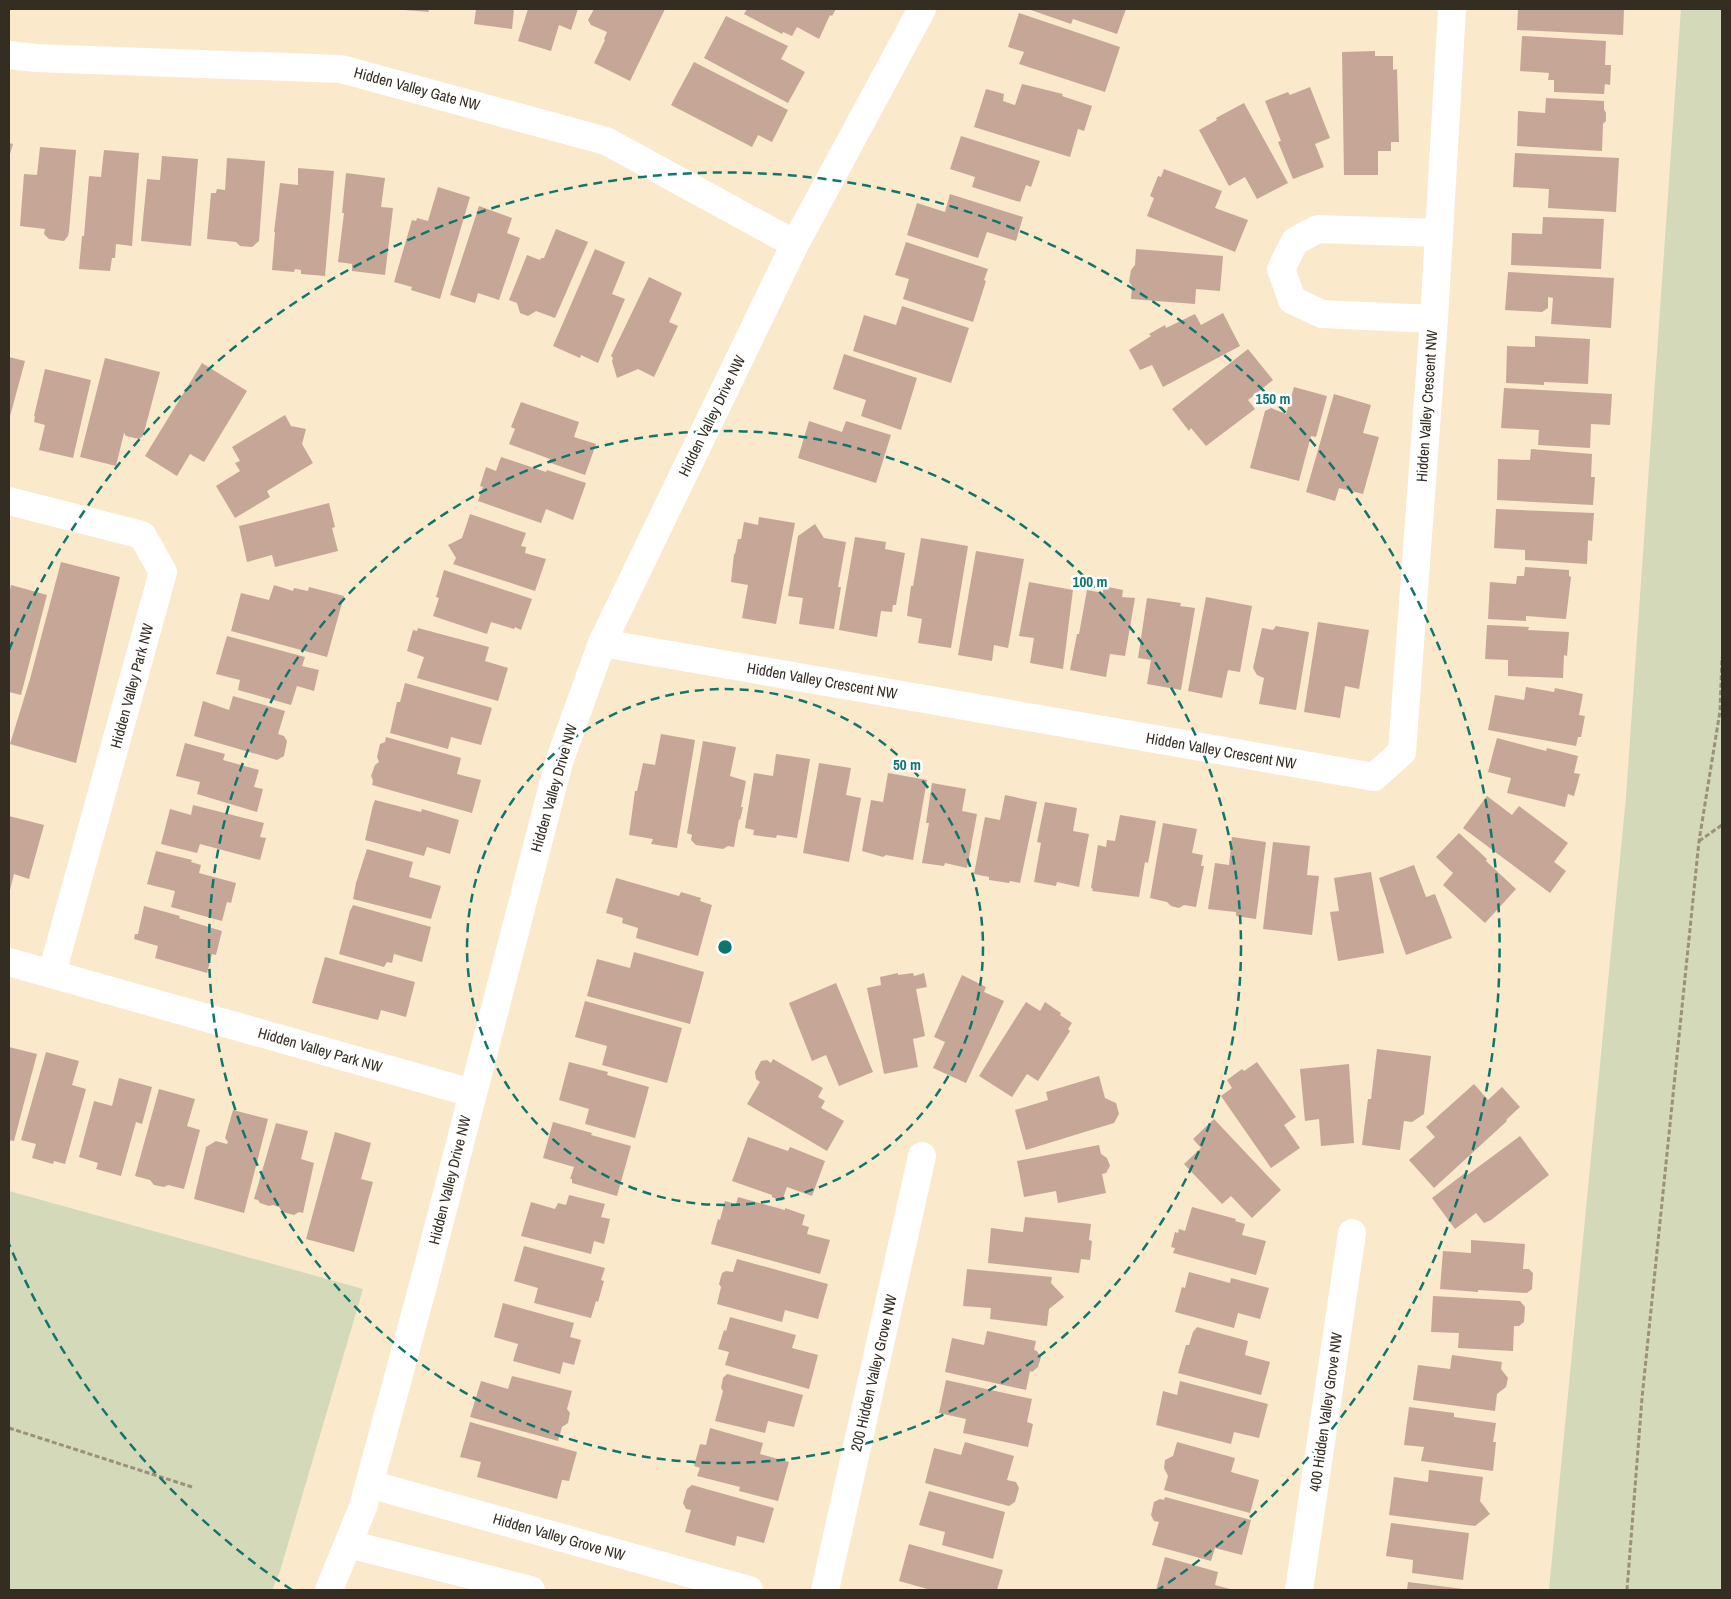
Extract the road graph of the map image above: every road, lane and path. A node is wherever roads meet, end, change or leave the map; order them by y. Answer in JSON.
{"nodes":[{"id":1,"x":922,"y":9,"type":"edge"},
{"id":2,"x":1452,"y":9,"type":"edge"},
{"id":3,"x":9,"y":55,"type":"edge"},
{"id":4,"x":1439,"y":233,"type":"junction"},
{"id":5,"x":795,"y":244,"type":"junction"},
{"id":6,"x":1434,"y":319,"type":"junction"},
{"id":7,"x":9,"y":501,"type":"edge"},
{"id":8,"x":602,"y":643,"type":"junction"},
{"id":9,"x":1722,"y":656,"type":"edge"},
{"id":10,"x":1722,"y":825,"type":"edge"},
{"id":11,"x":1699,"y":841,"type":"junction"},
{"id":12,"x":9,"y":962,"type":"edge"},
{"id":13,"x":52,"y":973,"type":"junction"},
{"id":14,"x":472,"y":1093,"type":"junction"},
{"id":15,"x":922,"y":1156,"type":"dead end"},
{"id":16,"x":1352,"y":1233,"type":"dead end"},
{"id":17,"x":9,"y":1428,"type":"edge"},
{"id":18,"x":369,"y":1484,"type":"junction"},
{"id":19,"x":192,"y":1488,"type":"dead end"},
{"id":20,"x":348,"y":1544,"type":"junction"},
{"id":21,"x":329,"y":1590,"type":"edge"},
{"id":22,"x":531,"y":1590,"type":"edge"},
{"id":23,"x":749,"y":1590,"type":"edge"},
{"id":24,"x":825,"y":1590,"type":"edge"},
{"id":25,"x":1299,"y":1590,"type":"edge"},
{"id":26,"x":1627,"y":1590,"type":"edge"}],
"edges":[{"from":1,"to":5,"type":"street","name":"Hidden Valley Drive NW"},
{"from":2,"to":4,"type":"street","name":"Hidden Valley Crescent NW"},
{"from":3,"to":5,"type":"street","name":"Hidden Valley Gate NW"},
{"from":4,"to":6,"type":"street","name":"Hidden Valley Crescent NW"},
{"from":4,"to":6,"type":"street","name":"Hidden Valley Crescent NW"},
{"from":5,"to":8,"type":"street","name":"Hidden Valley Drive NW"},
{"from":6,"to":8,"type":"street","name":"Hidden Valley Crescent NW"},
{"from":7,"to":13,"type":"street","name":"Hidden Valley Park NW"},
{"from":8,"to":14,"type":"street","name":"Hidden Valley Drive NW"},
{"from":9,"to":11,"type":"path"},
{"from":10,"to":11,"type":"path"},
{"from":11,"to":26,"type":"path"},
{"from":12,"to":13,"type":"street","name":"Hidden Valley Park NW"},
{"from":13,"to":14,"type":"street","name":"Hidden Valley Park NW"},
{"from":14,"to":18,"type":"street","name":"Hidden Valley Drive NW"},
{"from":15,"to":24,"type":"street","name":"200 Hidden Valley Grove NW"},
{"from":16,"to":25,"type":"street","name":"400 Hidden Valley Grove NW"},
{"from":17,"to":19,"type":"path"},
{"from":18,"to":20,"type":"street","name":"Hidden Valley Drive NW"},
{"from":18,"to":23,"type":"street","name":"Hidden Valley Grove NW"},
{"from":20,"to":21,"type":"street","name":"Hidden Valley Drive NW"},
{"from":20,"to":22,"type":"street"}]}
